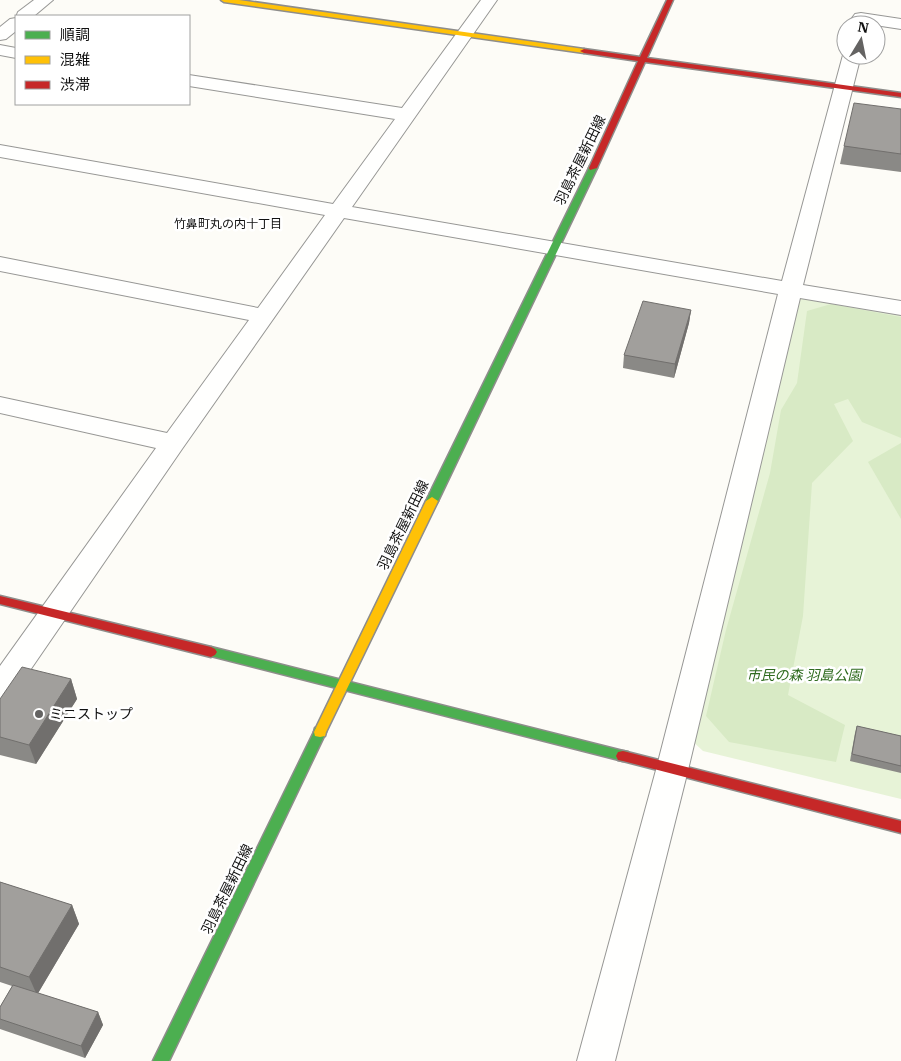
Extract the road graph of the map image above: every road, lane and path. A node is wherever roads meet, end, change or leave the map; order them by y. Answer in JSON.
{"nodes":[{"id":1,"x":45,"y":0,"type":"edge"},
{"id":2,"x":224,"y":0,"type":"edge"},
{"id":3,"x":489,"y":0,"type":"edge"},
{"id":4,"x":670,"y":0,"type":"edge"},
{"id":5,"x":866,"y":0,"type":"edge"},
{"id":6,"x":25,"y":15,"type":"edge"},
{"id":7,"x":862,"y":15,"type":"edge"},
{"id":8,"x":886,"y":23,"type":"edge"},
{"id":9,"x":15,"y":24,"type":"edge"},
{"id":10,"x":901,"y":24,"type":"edge"},
{"id":11,"x":464,"y":34,"type":"junction"},
{"id":12,"x":0,"y":35,"type":"edge"},
{"id":13,"x":0,"y":50,"type":"edge"},
{"id":14,"x":15,"y":53,"type":"edge"},
{"id":15,"x":644,"y":60,"type":"junction"},
{"id":16,"x":850,"y":65,"type":"edge"},
{"id":17,"x":190,"y":80,"type":"edge"},
{"id":18,"x":844,"y":87,"type":"junction"},
{"id":19,"x":901,"y":95,"type":"edge"},
{"id":20,"x":407,"y":115,"type":"junction"},
{"id":21,"x":0,"y":151,"type":"edge"},
{"id":22,"x":340,"y":211,"type":"junction"},
{"id":23,"x":554,"y":249,"type":"junction"},
{"id":24,"x":0,"y":264,"type":"edge"},
{"id":25,"x":791,"y":289,"type":"junction"},
{"id":26,"x":901,"y":308,"type":"edge"},
{"id":27,"x":264,"y":316,"type":"junction"},
{"id":28,"x":0,"y":405,"type":"edge"},
{"id":29,"x":173,"y":443,"type":"junction"},
{"id":30,"x":0,"y":600,"type":"edge"},
{"id":31,"x":54,"y":614,"type":"junction"},
{"id":32,"x":342,"y":684,"type":"junction"},
{"id":33,"x":0,"y":690,"type":"edge"},
{"id":34,"x":672,"y":770,"type":"junction"},
{"id":35,"x":901,"y":827,"type":"edge"},
{"id":36,"x":161,"y":1061,"type":"edge"},
{"id":37,"x":596,"y":1061,"type":"edge"}],
"edges":[{"from":1,"to":6,"type":"street"},
{"from":2,"to":11,"type":"street"},
{"from":3,"to":11,"type":"street"},
{"from":4,"to":15,"type":"street","name":"羽島茶屋新田線"},
{"from":5,"to":7,"type":"street"},
{"from":8,"to":10,"type":"street"},
{"from":9,"to":12,"type":"street"},
{"from":11,"to":15,"type":"street"},
{"from":11,"to":20,"type":"street"},
{"from":13,"to":14,"type":"street"},
{"from":15,"to":18,"type":"street"},
{"from":15,"to":23,"type":"street","name":"羽島茶屋新田線"},
{"from":16,"to":18,"type":"street"},
{"from":17,"to":20,"type":"street"},
{"from":18,"to":19,"type":"street"},
{"from":18,"to":25,"type":"street"},
{"from":20,"to":22,"type":"street"},
{"from":21,"to":22,"type":"street"},
{"from":22,"to":23,"type":"street"},
{"from":22,"to":27,"type":"street"},
{"from":23,"to":25,"type":"street"},
{"from":23,"to":32,"type":"street","name":"羽島茶屋新田線"},
{"from":24,"to":27,"type":"street"},
{"from":25,"to":26,"type":"street"},
{"from":25,"to":34,"type":"street"},
{"from":27,"to":29,"type":"street"},
{"from":28,"to":29,"type":"street"},
{"from":29,"to":31,"type":"street"},
{"from":30,"to":31,"type":"street"},
{"from":31,"to":32,"type":"street"},
{"from":31,"to":33,"type":"street"},
{"from":32,"to":34,"type":"street"},
{"from":32,"to":36,"type":"street","name":"羽島茶屋新田線"},
{"from":34,"to":35,"type":"street"},
{"from":34,"to":37,"type":"street"}]}
